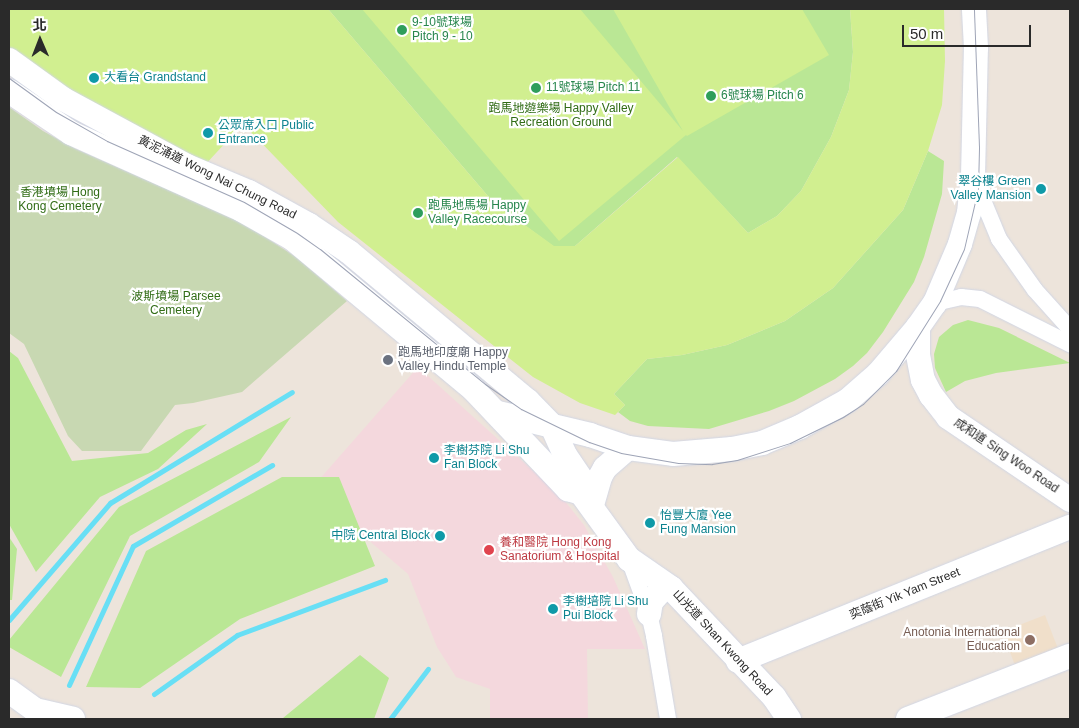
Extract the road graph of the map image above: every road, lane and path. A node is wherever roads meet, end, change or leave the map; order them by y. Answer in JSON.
{"nodes":[{"id":1,"x":974,"y":9,"type":"edge"},
{"id":2,"x":9,"y":60,"type":"edge"},
{"id":3,"x":9,"y":91,"type":"edge"},
{"id":4,"x":973,"y":177,"type":"junction"},
{"id":5,"x":935,"y":303,"type":"junction"},
{"id":6,"x":918,"y":327,"type":"junction"},
{"id":7,"x":1070,"y":329,"type":"edge"},
{"id":8,"x":1070,"y":344,"type":"edge"},
{"id":9,"x":498,"y":414,"type":"junction"},
{"id":10,"x":552,"y":426,"type":"junction"},
{"id":11,"x":628,"y":448,"type":"junction"},
{"id":12,"x":586,"y":499,"type":"junction"},
{"id":13,"x":1070,"y":500,"type":"edge"},
{"id":14,"x":1070,"y":527,"type":"edge"},
{"id":15,"x":629,"y":559,"type":"junction"},
{"id":16,"x":671,"y":588,"type":"junction"},
{"id":17,"x":649,"y":614,"type":"junction"},
{"id":18,"x":1070,"y":656,"type":"edge"},
{"id":19,"x":738,"y":661,"type":"junction"},
{"id":20,"x":9,"y":691,"type":"edge"},
{"id":21,"x":73,"y":719,"type":"edge"},
{"id":22,"x":668,"y":719,"type":"edge"},
{"id":23,"x":789,"y":719,"type":"edge"},
{"id":24,"x":908,"y":719,"type":"edge"}],
"edges":[{"from":1,"to":4,"type":"street"},
{"from":2,"to":10,"type":"street","name":"黃泥涌道 Wong Nai Chung Road"},
{"from":3,"to":9,"type":"street","name":"黃泥涌道 Wong Nai Chung Road"},
{"from":4,"to":5,"type":"street"},
{"from":4,"to":7,"type":"street"},
{"from":5,"to":6,"type":"street"},
{"from":5,"to":8,"type":"street"},
{"from":6,"to":11,"type":"street"},
{"from":6,"to":13,"type":"street","name":"成和道 Sing Woo Road"},
{"from":9,"to":10,"type":"street"},
{"from":9,"to":12,"type":"street","name":"黃泥涌道 Wong Nai Chung Road"},
{"from":10,"to":11,"type":"street"},
{"from":10,"to":12,"type":"street","name":"山光道 Shan Kwong Road"},
{"from":11,"to":12,"type":"street"},
{"from":12,"to":15,"type":"street","name":"山光道 Shan Kwong Road"},
{"from":14,"to":19,"type":"street","name":"奕蔭街 Yik Yam Street"},
{"from":15,"to":16,"type":"street","name":"山光道 Shan Kwong Road"},
{"from":15,"to":17,"type":"street"},
{"from":16,"to":17,"type":"street"},
{"from":16,"to":19,"type":"street","name":"山光道 Shan Kwong Road"},
{"from":17,"to":22,"type":"street"},
{"from":18,"to":24,"type":"street"},
{"from":19,"to":23,"type":"street","name":"山光道 Shan Kwong Road"},
{"from":20,"to":21,"type":"street"}]}
